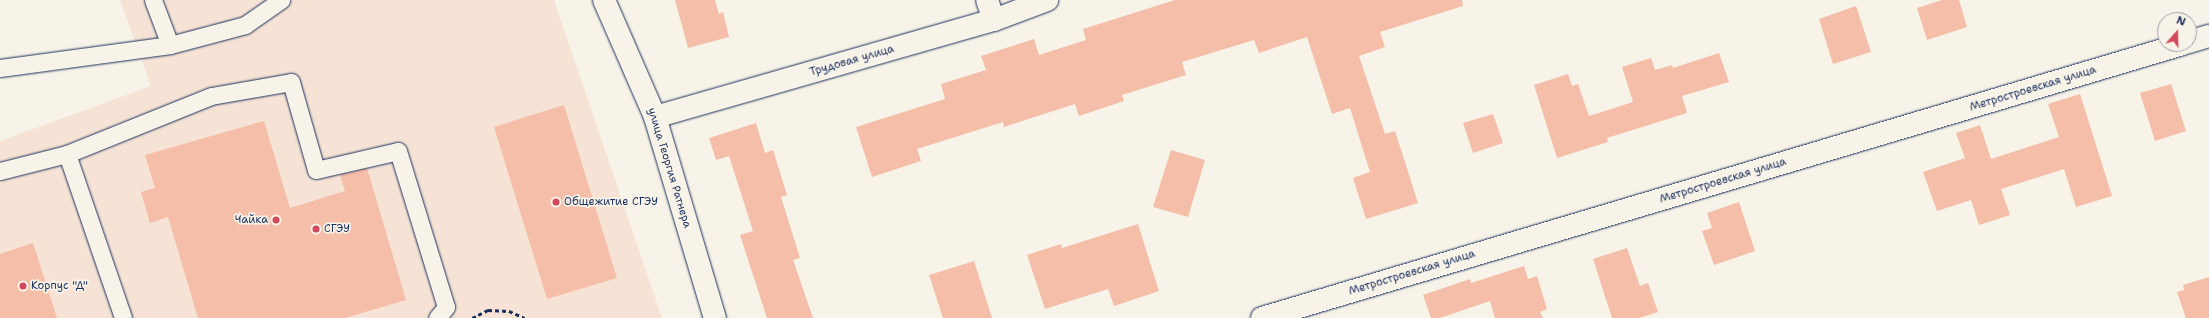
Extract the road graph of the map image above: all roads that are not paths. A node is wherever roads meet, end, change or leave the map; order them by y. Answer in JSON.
{"nodes":[{"id":1,"x":153,"y":0,"type":"edge"},
{"id":2,"x":281,"y":0,"type":"edge"},
{"id":3,"x":604,"y":0,"type":"edge"},
{"id":4,"x":987,"y":0,"type":"edge"},
{"id":5,"x":1047,"y":0,"type":"edge"},
{"id":6,"x":994,"y":20,"type":"junction"},
{"id":7,"x":2209,"y":36,"type":"edge"},
{"id":8,"x":2197,"y":40,"type":"edge"},
{"id":9,"x":170,"y":45,"type":"junction"},
{"id":10,"x":2157,"y":52,"type":"edge"},
{"id":11,"x":0,"y":68,"type":"edge"},
{"id":12,"x":655,"y":117,"type":"junction"},
{"id":13,"x":67,"y":154,"type":"junction"},
{"id":14,"x":0,"y":171,"type":"edge"},
{"id":15,"x":123,"y":318,"type":"edge"},
{"id":16,"x":437,"y":318,"type":"edge"},
{"id":17,"x":715,"y":318,"type":"edge"},
{"id":18,"x":1262,"y":318,"type":"edge"}],
"edges":[{"from":1,"to":9,"type":"lane"},
{"from":2,"to":9,"type":"lane"},
{"from":3,"to":12,"type":"street","name":"улица Георгия Ратнера"},
{"from":4,"to":6,"type":"street"},
{"from":5,"to":6,"type":"street","name":"Трудовая улица"},
{"from":6,"to":12,"type":"street","name":"Трудовая улица"},
{"from":7,"to":8,"type":"street"},
{"from":9,"to":11,"type":"lane"},
{"from":10,"to":18,"type":"street","name":"Метростроевская улица"},
{"from":12,"to":17,"type":"street","name":"улица Георгия Ратнера"},
{"from":13,"to":14,"type":"lane"},
{"from":13,"to":15,"type":"lane"},
{"from":13,"to":16,"type":"lane"}]}
